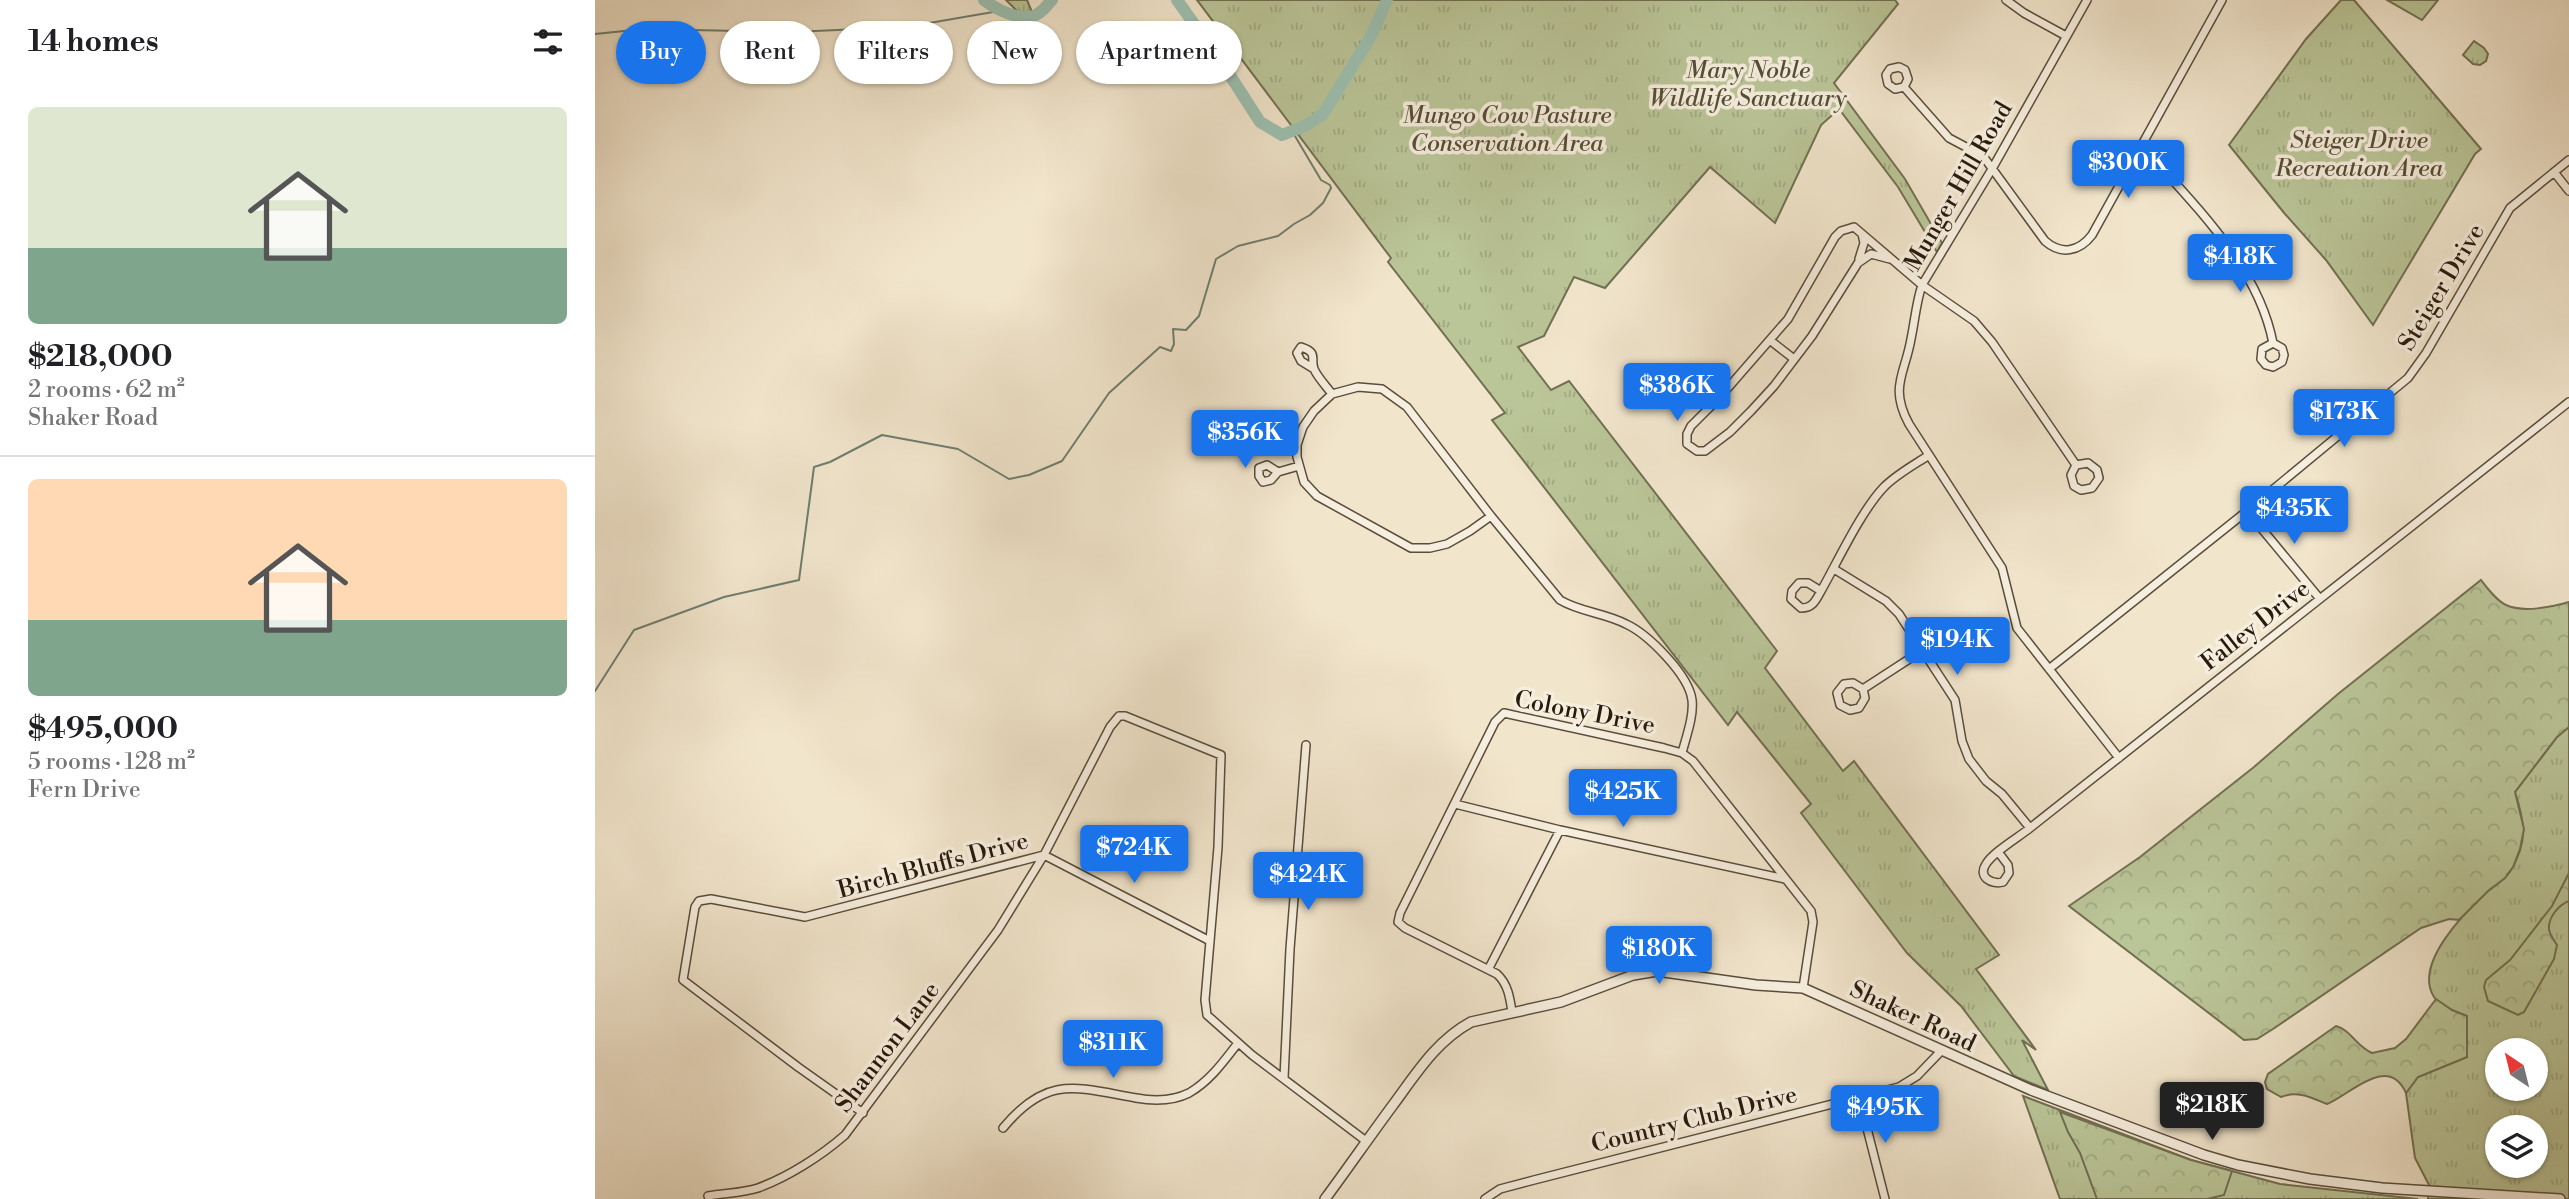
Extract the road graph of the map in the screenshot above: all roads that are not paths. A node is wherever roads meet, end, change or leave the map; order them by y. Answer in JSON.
{"nodes":[{"id":1,"x":2006,"y":0,"type":"edge"},
{"id":2,"x":2087,"y":0,"type":"edge"},
{"id":3,"x":2223,"y":0,"type":"edge"},
{"id":4,"x":2066,"y":36,"type":"junction"},
{"id":5,"x":1904,"y":87,"type":"dead end"},
{"id":6,"x":2141,"y":146,"type":"junction"},
{"id":7,"x":2569,"y":160,"type":"edge"},
{"id":8,"x":1992,"y":169,"type":"junction"},
{"id":9,"x":2554,"y":172,"type":"junction"},
{"id":10,"x":2569,"y":191,"type":"edge"},
{"id":11,"x":1861,"y":231,"type":"junction"},
{"id":12,"x":1891,"y":259,"type":"junction"},
{"id":13,"x":1858,"y":263,"type":"junction"},
{"id":14,"x":1923,"y":285,"type":"junction"},
{"id":15,"x":1771,"y":341,"type":"junction"},
{"id":16,"x":2273,"y":343,"type":"dead end"},
{"id":17,"x":1794,"y":359,"type":"junction"},
{"id":18,"x":1314,"y":369,"type":"dead end"},
{"id":19,"x":1332,"y":394,"type":"junction"},
{"id":20,"x":2569,"y":402,"type":"edge"},
{"id":21,"x":1929,"y":455,"type":"junction"},
{"id":22,"x":2077,"y":465,"type":"junction"},
{"id":23,"x":1299,"y":466,"type":"junction"},
{"id":24,"x":1278,"y":472,"type":"dead end"},
{"id":25,"x":2247,"y":512,"type":"junction"},
{"id":26,"x":1490,"y":516,"type":"junction"},
{"id":27,"x":1834,"y":569,"type":"junction"},
{"id":28,"x":1821,"y":591,"type":"dead end"},
{"id":29,"x":2320,"y":599,"type":"junction"},
{"id":30,"x":1923,"y":650,"type":"junction"},
{"id":31,"x":2049,"y":668,"type":"junction"},
{"id":32,"x":1863,"y":689,"type":"dead end"},
{"id":33,"x":1306,"y":744,"type":"dead end"},
{"id":34,"x":1682,"y":753,"type":"junction"},
{"id":35,"x":2119,"y":758,"type":"junction"},
{"id":36,"x":1455,"y":804,"type":"junction"},
{"id":37,"x":2030,"y":828,"type":"junction"},
{"id":38,"x":1560,"y":830,"type":"junction"},
{"id":39,"x":1999,"y":853,"type":"dead end"},
{"id":40,"x":1044,"y":855,"type":"junction"},
{"id":41,"x":1786,"y":879,"type":"junction"},
{"id":42,"x":1210,"y":941,"type":"junction"},
{"id":43,"x":1489,"y":968,"type":"junction"},
{"id":44,"x":1803,"y":988,"type":"junction"},
{"id":45,"x":1513,"y":1012,"type":"junction"},
{"id":46,"x":1238,"y":1043,"type":"junction"},
{"id":47,"x":1942,"y":1050,"type":"junction"},
{"id":48,"x":1284,"y":1078,"type":"junction"},
{"id":49,"x":1859,"y":1097,"type":"junction"},
{"id":50,"x":863,"y":1113,"type":"junction"},
{"id":51,"x":1003,"y":1128,"type":"dead end"},
{"id":52,"x":1366,"y":1141,"type":"junction"},
{"id":53,"x":708,"y":1196,"type":"dead end"},
{"id":54,"x":1325,"y":1199,"type":"edge"},
{"id":55,"x":1485,"y":1199,"type":"edge"},
{"id":56,"x":1885,"y":1199,"type":"edge"},
{"id":57,"x":2560,"y":1199,"type":"edge"}],
"edges":[{"from":1,"to":4,"type":"street"},
{"from":2,"to":4,"type":"street","name":"Munger Hill Road"},
{"from":3,"to":6,"type":"street"},
{"from":4,"to":8,"type":"street","name":"Munger Hill Road"},
{"from":5,"to":8,"type":"street"},
{"from":6,"to":8,"type":"street"},
{"from":6,"to":16,"type":"street"},
{"from":7,"to":9,"type":"street","name":"Steiger Drive"},
{"from":8,"to":14,"type":"street","name":"Munger Hill Road"},
{"from":9,"to":10,"type":"street"},
{"from":9,"to":25,"type":"street","name":"Steiger Drive"},
{"from":11,"to":12,"type":"street"},
{"from":11,"to":13,"type":"street"},
{"from":11,"to":15,"type":"street"},
{"from":12,"to":13,"type":"street"},
{"from":12,"to":14,"type":"street"},
{"from":13,"to":17,"type":"street"},
{"from":14,"to":21,"type":"street","name":"Munger Hill Road"},
{"from":14,"to":22,"type":"street"},
{"from":15,"to":17,"type":"street"},
{"from":15,"to":17,"type":"street"},
{"from":18,"to":19,"type":"street"},
{"from":19,"to":23,"type":"street"},
{"from":19,"to":26,"type":"street"},
{"from":20,"to":29,"type":"street","name":"Falley Drive"},
{"from":21,"to":27,"type":"street"},
{"from":21,"to":31,"type":"street","name":"Munger Hill Road"},
{"from":22,"to":22,"type":"street"},
{"from":23,"to":24,"type":"street"},
{"from":23,"to":26,"type":"street"},
{"from":25,"to":29,"type":"street"},
{"from":25,"to":31,"type":"street","name":"Steiger Drive"},
{"from":26,"to":34,"type":"street"},
{"from":27,"to":28,"type":"street"},
{"from":27,"to":30,"type":"street"},
{"from":29,"to":35,"type":"street","name":"Falley Drive"},
{"from":30,"to":32,"type":"street"},
{"from":30,"to":37,"type":"street"},
{"from":31,"to":35,"type":"street","name":"Munger Hill Road"},
{"from":33,"to":48,"type":"street"},
{"from":34,"to":36,"type":"street","name":"Colony Drive"},
{"from":34,"to":41,"type":"street","name":"Colony Drive"},
{"from":35,"to":37,"type":"street","name":"Falley Drive"},
{"from":36,"to":38,"type":"street"},
{"from":36,"to":43,"type":"street","name":"Colony Drive"},
{"from":37,"to":39,"type":"street","name":"Falley Drive"},
{"from":38,"to":41,"type":"street"},
{"from":38,"to":43,"type":"street"},
{"from":40,"to":42,"type":"street"},
{"from":40,"to":42,"type":"street","name":"Birch Bluffs Drive"},
{"from":40,"to":50,"type":"street","name":"Shannon Lane"},
{"from":40,"to":50,"type":"street","name":"Birch Bluffs Drive"},
{"from":41,"to":44,"type":"street","name":"Colony Drive"},
{"from":42,"to":46,"type":"street","name":"Birch Bluffs Drive"},
{"from":43,"to":45,"type":"street","name":"Colony Drive"},
{"from":44,"to":45,"type":"street","name":"Shaker Road"},
{"from":44,"to":47,"type":"street","name":"Shaker Road"},
{"from":45,"to":52,"type":"street","name":"Shaker Road"},
{"from":46,"to":48,"type":"street","name":"Birch Bluffs Drive"},
{"from":46,"to":51,"type":"street"},
{"from":47,"to":49,"type":"street","name":"Country Club Drive"},
{"from":47,"to":57,"type":"street","name":"Shaker Road"},
{"from":48,"to":52,"type":"street","name":"Birch Bluffs Drive"},
{"from":49,"to":55,"type":"street","name":"Country Club Drive"},
{"from":49,"to":56,"type":"street"},
{"from":50,"to":53,"type":"street","name":"Shannon Lane"},
{"from":52,"to":54,"type":"street","name":"Shaker Road"}]}
